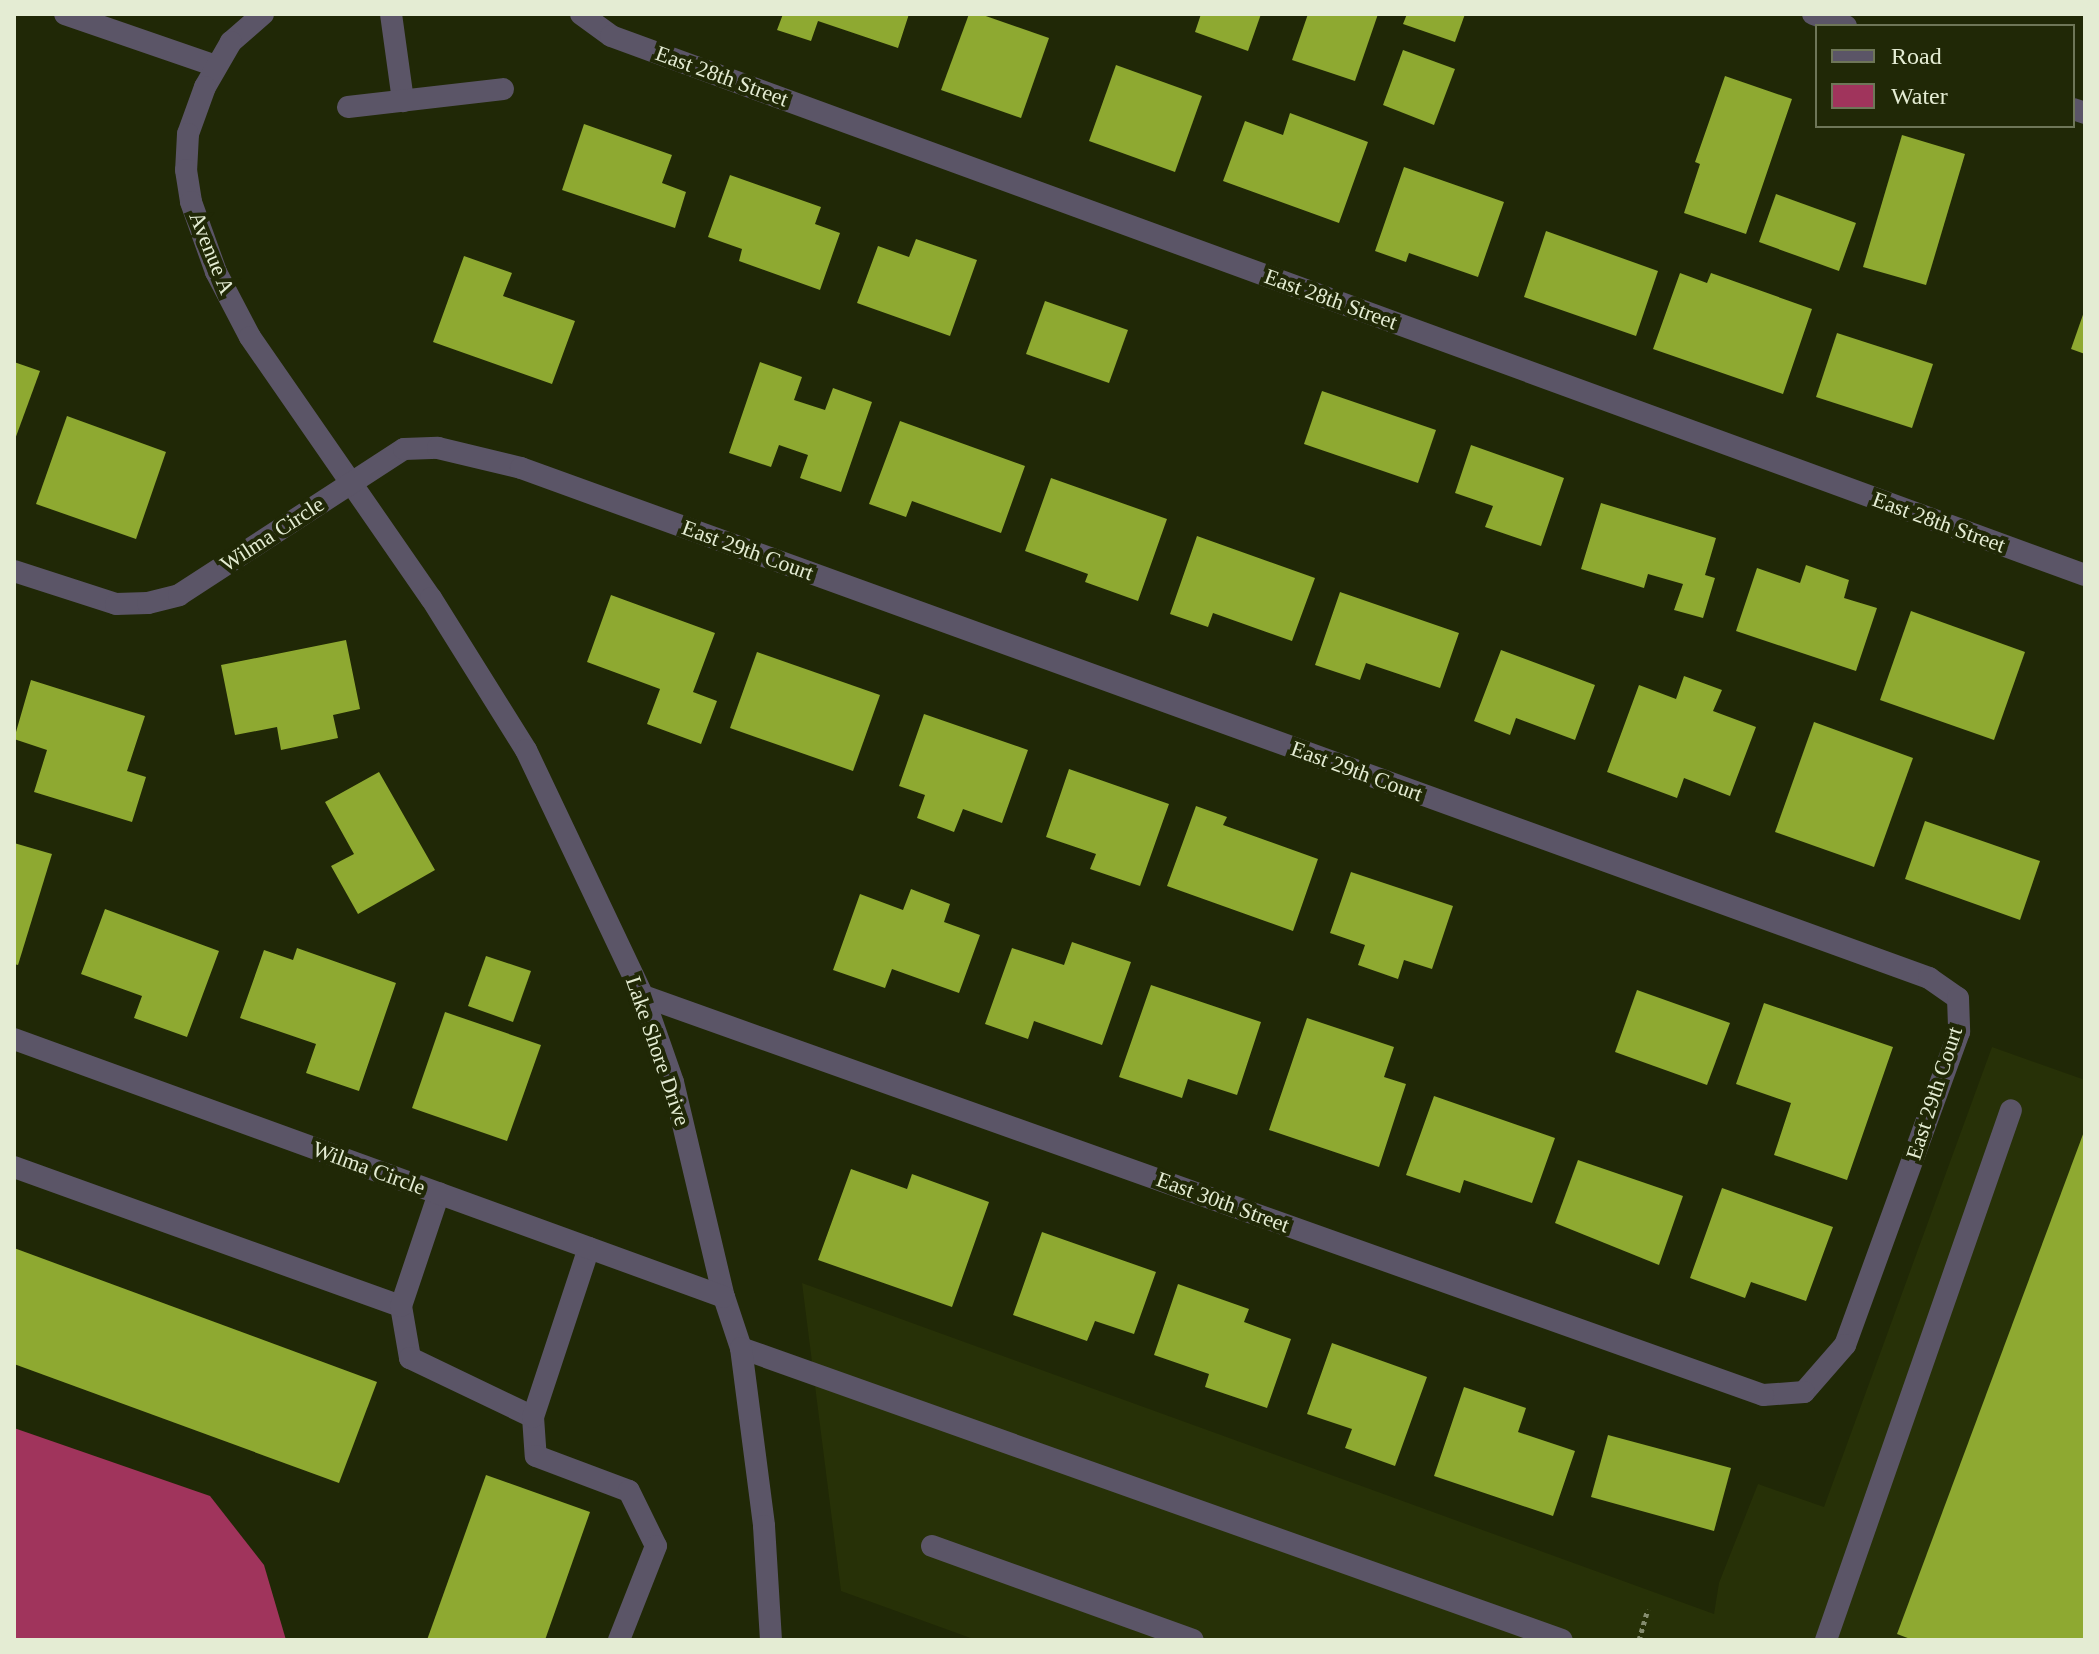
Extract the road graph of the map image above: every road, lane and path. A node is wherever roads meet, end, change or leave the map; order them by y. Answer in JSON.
{"nodes":[{"id":1,"x":65,"y":14,"type":"edge"},
{"id":2,"x":263,"y":14,"type":"edge"},
{"id":3,"x":391,"y":14,"type":"edge"},
{"id":4,"x":581,"y":14,"type":"edge"},
{"id":5,"x":1813,"y":14,"type":"edge"},
{"id":6,"x":1840,"y":24,"type":"edge"},
{"id":7,"x":216,"y":66,"type":"junction"},
{"id":8,"x":503,"y":89,"type":"dead end"},
{"id":9,"x":403,"y":101,"type":"junction"},
{"id":10,"x":348,"y":107,"type":"dead end"},
{"id":11,"x":348,"y":484,"type":"junction"},
{"id":12,"x":14,"y":571,"type":"edge"},
{"id":13,"x":2085,"y":575,"type":"edge"},
{"id":14,"x":643,"y":996,"type":"junction"},
{"id":15,"x":14,"y":1039,"type":"edge"},
{"id":16,"x":2011,"y":1110,"type":"dead end"},
{"id":17,"x":14,"y":1167,"type":"edge"},
{"id":18,"x":439,"y":1193,"type":"junction"},
{"id":19,"x":589,"y":1248,"type":"junction"},
{"id":20,"x":724,"y":1297,"type":"junction"},
{"id":21,"x":401,"y":1306,"type":"junction"},
{"id":22,"x":741,"y":1348,"type":"junction"},
{"id":23,"x":1804,"y":1392,"type":"joint"},
{"id":24,"x":533,"y":1417,"type":"junction"},
{"id":25,"x":932,"y":1546,"type":"dead end"},
{"id":26,"x":1648,"y":1609,"type":"dead end"},
{"id":27,"x":619,"y":1640,"type":"edge"},
{"id":28,"x":771,"y":1640,"type":"edge"},
{"id":29,"x":1193,"y":1640,"type":"edge"},
{"id":30,"x":1562,"y":1640,"type":"edge"},
{"id":31,"x":1639,"y":1640,"type":"edge"},
{"id":32,"x":1826,"y":1640,"type":"edge"}],
"edges":[{"from":1,"to":7,"type":"street"},
{"from":2,"to":7,"type":"street","name":"Avenue A"},
{"from":3,"to":9,"type":"street"},
{"from":4,"to":13,"type":"street","name":"East 28th Street"},
{"from":5,"to":6,"type":"street"},
{"from":7,"to":11,"type":"street","name":"Avenue A"},
{"from":8,"to":9,"type":"street"},
{"from":9,"to":10,"type":"street"},
{"from":11,"to":12,"type":"street","name":"Wilma Circle"},
{"from":11,"to":14,"type":"street","name":"Lake Shore Drive"},
{"from":11,"to":23,"type":"street","name":"East 29th Court"},
{"from":14,"to":20,"type":"street","name":"Lake Shore Drive"},
{"from":14,"to":23,"type":"street","name":"East 30th Street"},
{"from":15,"to":18,"type":"street","name":"Wilma Circle"},
{"from":16,"to":32,"type":"street"},
{"from":17,"to":21,"type":"street"},
{"from":18,"to":19,"type":"street","name":"Wilma Circle"},
{"from":18,"to":21,"type":"street"},
{"from":19,"to":20,"type":"street","name":"Wilma Circle"},
{"from":19,"to":24,"type":"street"},
{"from":20,"to":22,"type":"street","name":"Lake Shore Drive"},
{"from":21,"to":24,"type":"street"},
{"from":22,"to":28,"type":"street","name":"Lake Shore Drive"},
{"from":22,"to":30,"type":"street"},
{"from":24,"to":27,"type":"street"},
{"from":25,"to":29,"type":"street"},
{"from":26,"to":31,"type":"path"}]}
